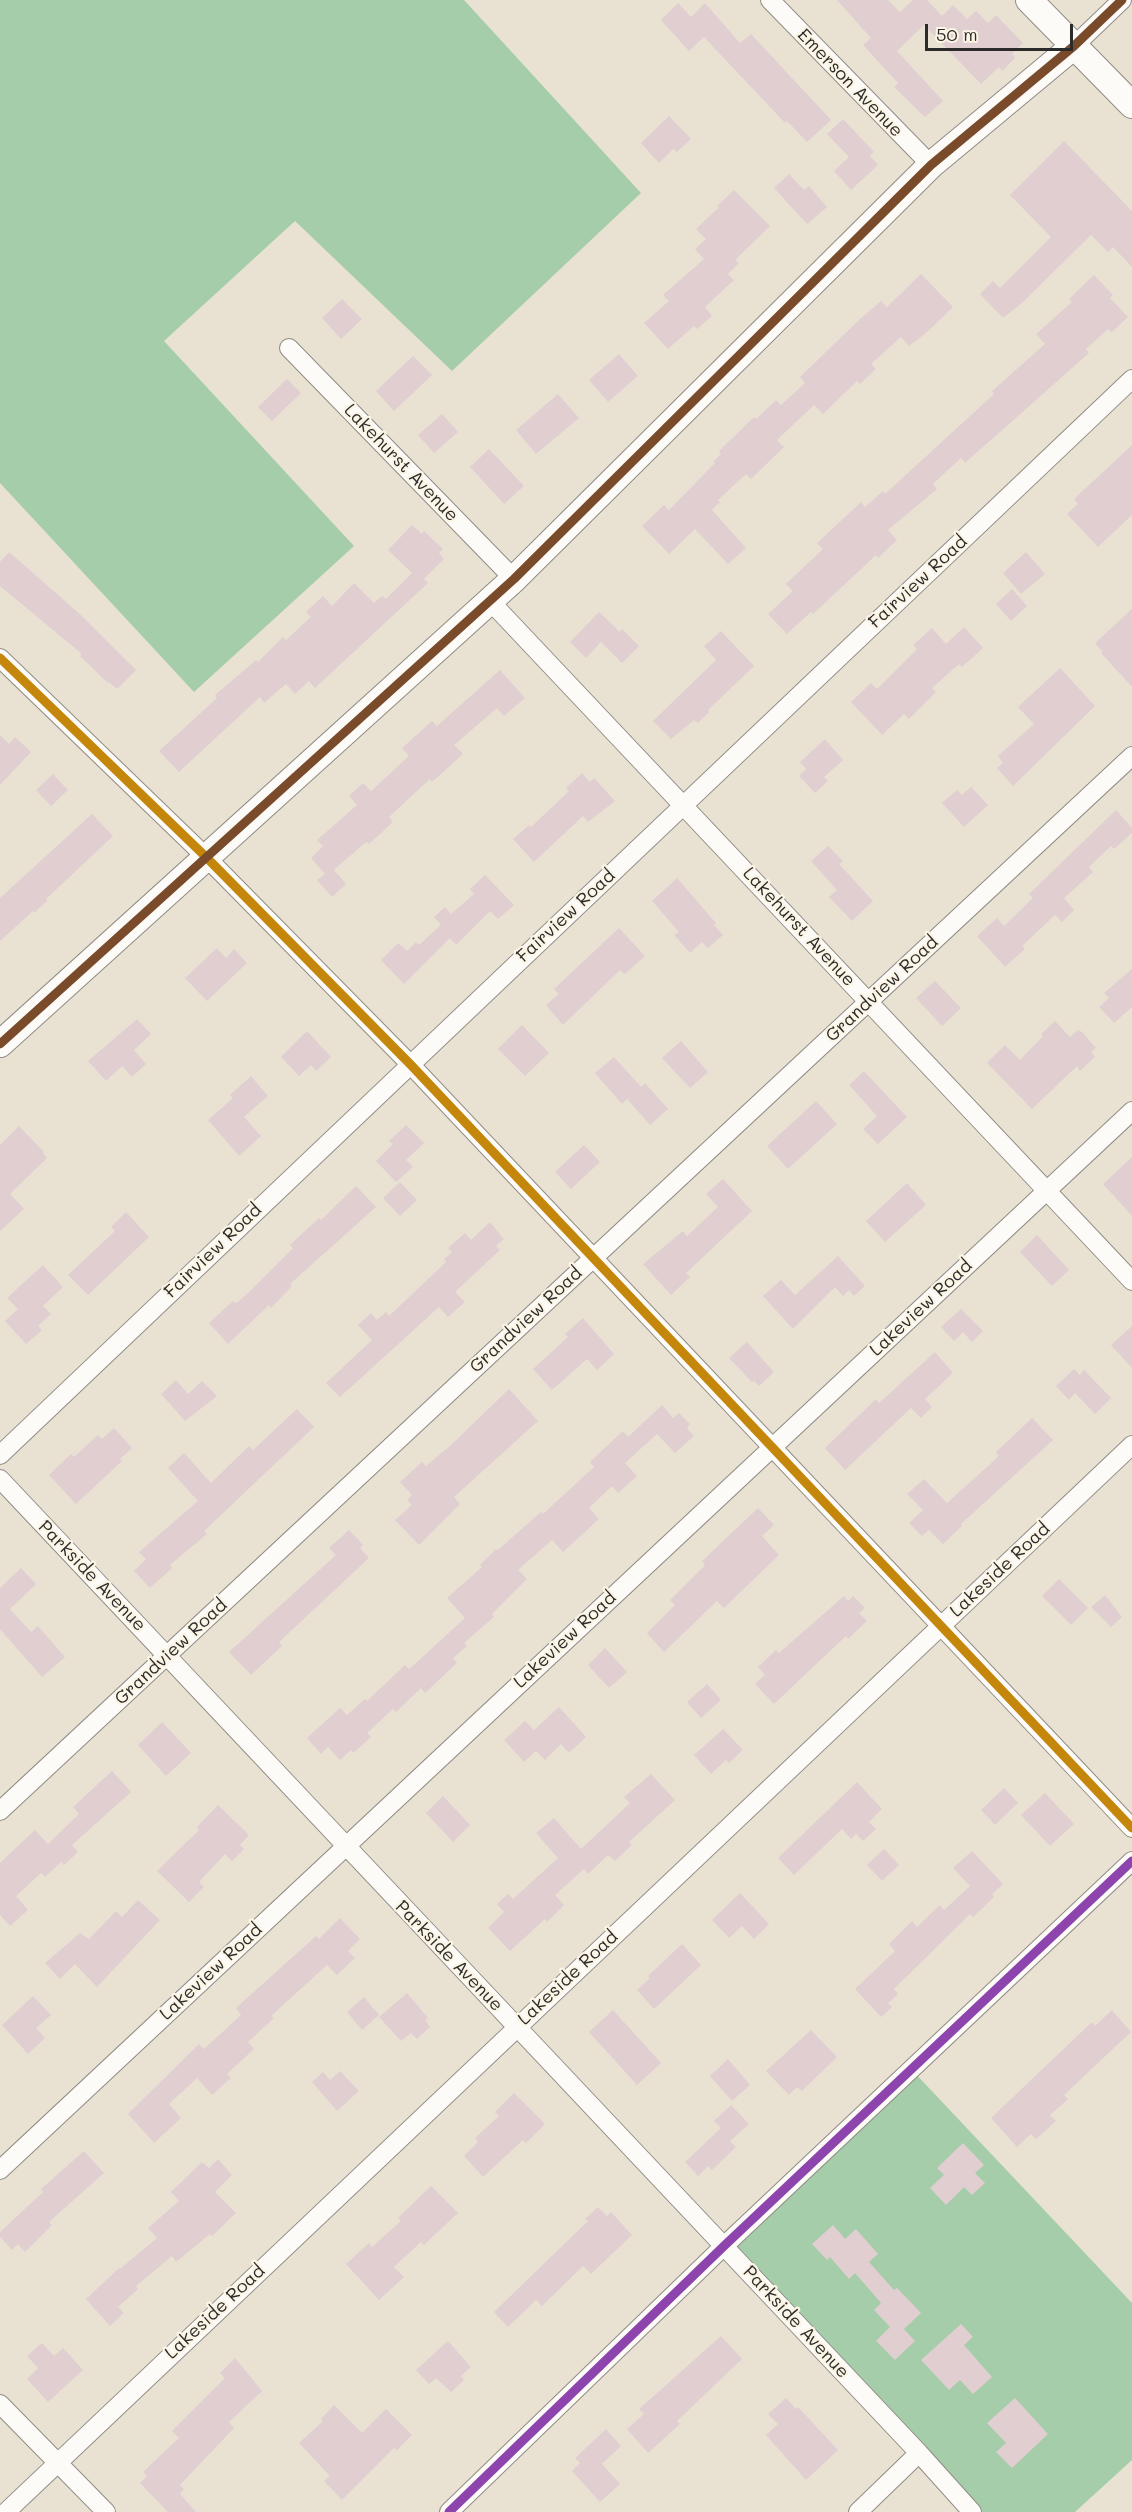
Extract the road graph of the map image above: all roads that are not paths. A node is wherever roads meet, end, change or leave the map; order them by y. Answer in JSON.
{"nodes":[{"id":1,"x":770,"y":0,"type":"edge"},
{"id":2,"x":1029,"y":0,"type":"edge"},
{"id":3,"x":1122,"y":0,"type":"edge"},
{"id":4,"x":1074,"y":46,"type":"junction"},
{"id":5,"x":1132,"y":105,"type":"edge"},
{"id":6,"x":931,"y":165,"type":"junction"},
{"id":7,"x":289,"y":348,"type":"dead end"},
{"id":8,"x":1132,"y":379,"type":"edge"},
{"id":9,"x":514,"y":579,"type":"junction"},
{"id":10,"x":490,"y":601,"type":"junction"},
{"id":11,"x":0,"y":658,"type":"edge"},
{"id":12,"x":1132,"y":756,"type":"edge"},
{"id":13,"x":683,"y":805,"type":"junction"},
{"id":14,"x":206,"y":857,"type":"junction"},
{"id":15,"x":869,"y":1001,"type":"junction"},
{"id":16,"x":0,"y":1044,"type":"edge"},
{"id":17,"x":410,"y":1064,"type":"junction"},
{"id":18,"x":1132,"y":1112,"type":"edge"},
{"id":19,"x":1046,"y":1191,"type":"junction"},
{"id":20,"x":593,"y":1257,"type":"junction"},
{"id":21,"x":1132,"y":1281,"type":"edge"},
{"id":22,"x":1132,"y":1445,"type":"edge"},
{"id":23,"x":773,"y":1446,"type":"junction"},
{"id":24,"x":0,"y":1455,"type":"edge"},
{"id":25,"x":0,"y":1479,"type":"edge"},
{"id":26,"x":941,"y":1626,"type":"junction"},
{"id":27,"x":167,"y":1655,"type":"junction"},
{"id":28,"x":0,"y":1811,"type":"edge"},
{"id":29,"x":1132,"y":1828,"type":"edge"},
{"id":30,"x":345,"y":1846,"type":"junction"},
{"id":31,"x":1132,"y":1861,"type":"edge"},
{"id":32,"x":517,"y":2026,"type":"junction"},
{"id":33,"x":0,"y":2170,"type":"edge"},
{"id":34,"x":724,"y":2246,"type":"junction"},
{"id":35,"x":0,"y":2404,"type":"edge"},
{"id":36,"x":919,"y":2453,"type":"junction"},
{"id":37,"x":57,"y":2462,"type":"junction"},
{"id":38,"x":6,"y":2512,"type":"edge"},
{"id":39,"x":106,"y":2512,"type":"edge"},
{"id":40,"x":449,"y":2512,"type":"edge"},
{"id":41,"x":858,"y":2512,"type":"edge"},
{"id":42,"x":972,"y":2512,"type":"edge"}],
"edges":[{"from":1,"to":6,"type":"street","name":"Emerson Avenue"},
{"from":2,"to":4,"type":"street"},
{"from":3,"to":4,"type":"street"},
{"from":4,"to":5,"type":"street"},
{"from":4,"to":6,"type":"street"},
{"from":6,"to":9,"type":"street"},
{"from":7,"to":9,"type":"street","name":"Lakehurst Avenue"},
{"from":8,"to":13,"type":"street","name":"Fairview Road"},
{"from":9,"to":10,"type":"street"},
{"from":10,"to":13,"type":"street","name":"Lakehurst Avenue"},
{"from":10,"to":14,"type":"street"},
{"from":11,"to":14,"type":"street"},
{"from":12,"to":15,"type":"street","name":"Grandview Road"},
{"from":13,"to":15,"type":"street","name":"Lakehurst Avenue"},
{"from":13,"to":17,"type":"street","name":"Fairview Road"},
{"from":14,"to":16,"type":"street"},
{"from":14,"to":17,"type":"street"},
{"from":15,"to":19,"type":"street","name":"Lakehurst Avenue"},
{"from":15,"to":20,"type":"street","name":"Grandview Road"},
{"from":17,"to":20,"type":"street"},
{"from":17,"to":24,"type":"street","name":"Fairview Road"},
{"from":18,"to":19,"type":"street","name":"Lakeview Road"},
{"from":19,"to":21,"type":"street","name":"Lakehurst Avenue"},
{"from":19,"to":23,"type":"street","name":"Lakeview Road"},
{"from":20,"to":23,"type":"street"},
{"from":20,"to":27,"type":"street","name":"Grandview Road"},
{"from":22,"to":26,"type":"street","name":"Lakeside Road"},
{"from":23,"to":26,"type":"street"},
{"from":23,"to":30,"type":"street","name":"Lakeview Road"},
{"from":25,"to":27,"type":"street","name":"Parkside Avenue"},
{"from":26,"to":29,"type":"street"},
{"from":26,"to":32,"type":"street","name":"Lakeside Road"},
{"from":27,"to":28,"type":"street","name":"Grandview Road"},
{"from":27,"to":30,"type":"street","name":"Parkside Avenue"},
{"from":30,"to":32,"type":"street","name":"Parkside Avenue"},
{"from":30,"to":33,"type":"street","name":"Lakeview Road"},
{"from":31,"to":34,"type":"street"},
{"from":32,"to":34,"type":"street","name":"Parkside Avenue"},
{"from":32,"to":37,"type":"street","name":"Lakeside Road"},
{"from":34,"to":36,"type":"street","name":"Parkside Avenue"},
{"from":34,"to":40,"type":"street"},
{"from":35,"to":37,"type":"street"},
{"from":36,"to":41,"type":"street"},
{"from":36,"to":42,"type":"street","name":"Parkside Avenue"},
{"from":37,"to":38,"type":"street","name":"Lakeside Road"},
{"from":37,"to":39,"type":"street"}]}
